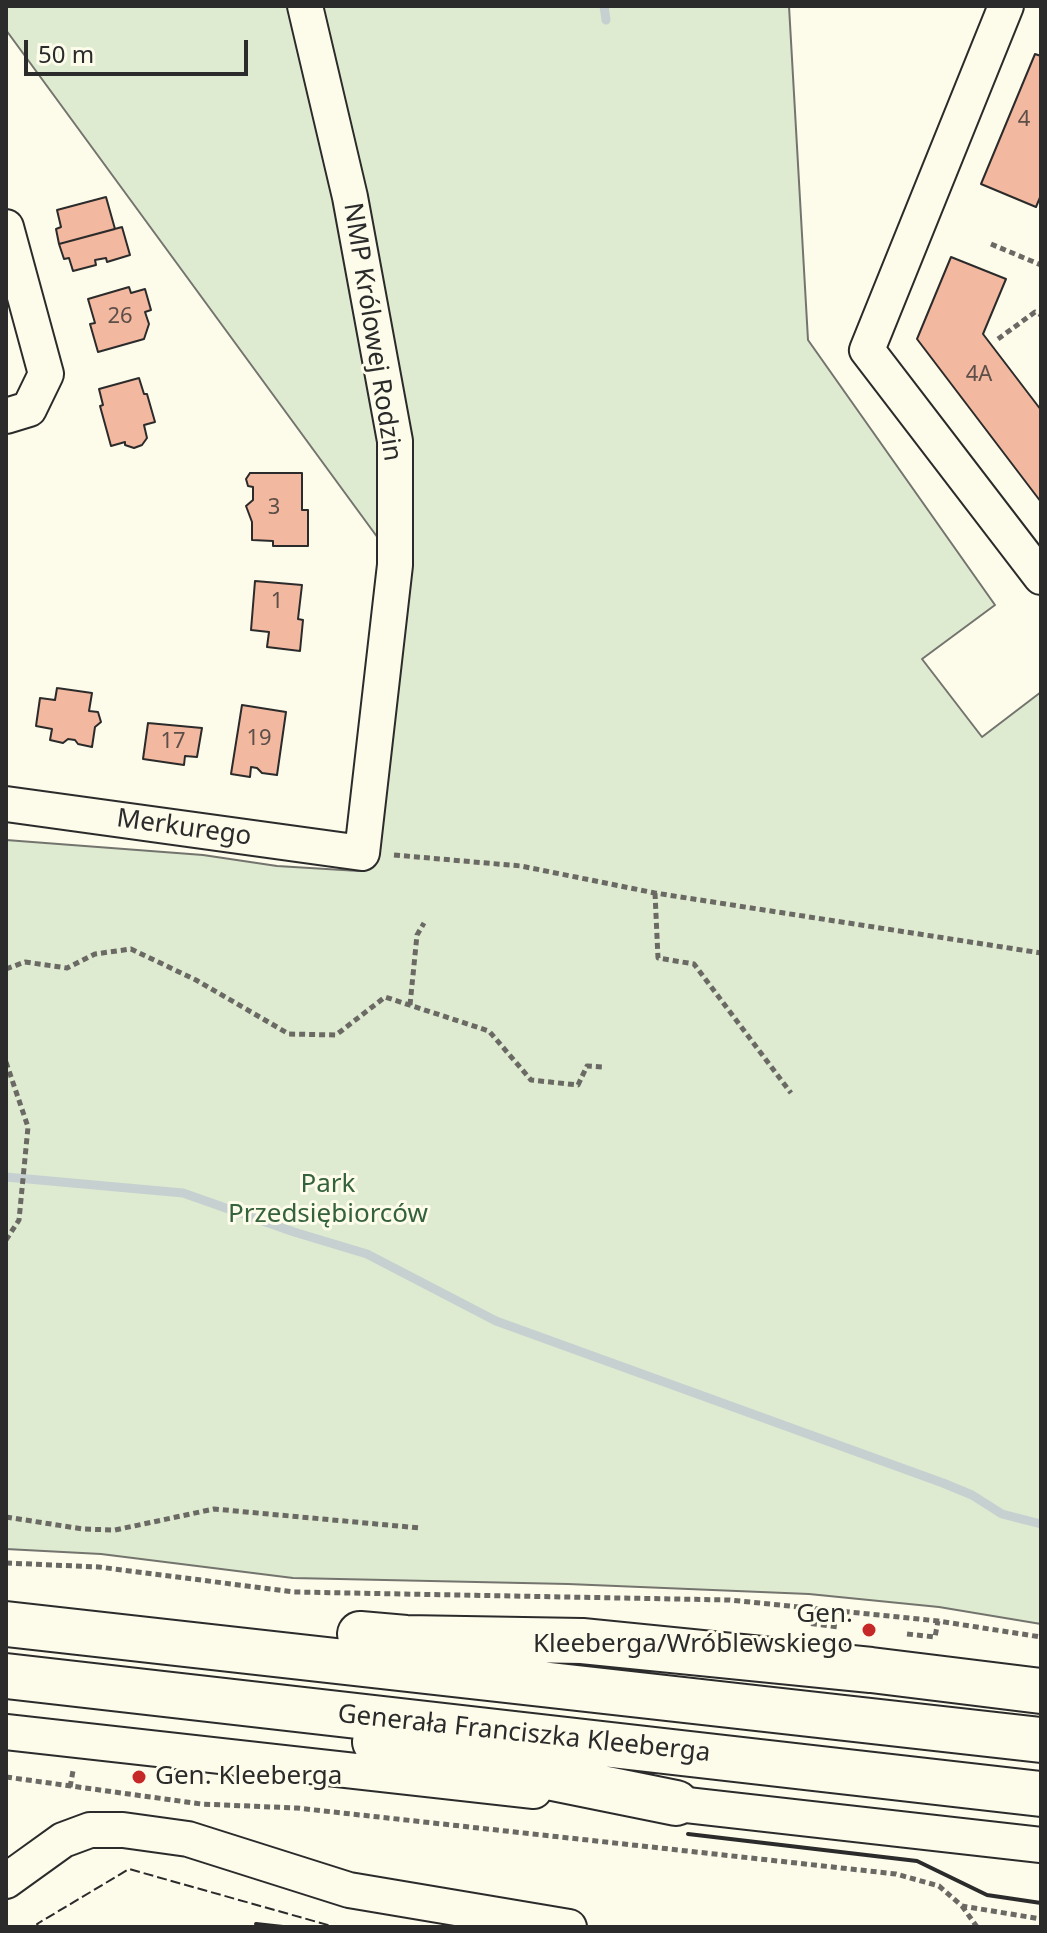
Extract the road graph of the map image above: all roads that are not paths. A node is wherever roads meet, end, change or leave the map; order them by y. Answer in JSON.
{"nodes":[{"id":1,"x":305,"y":6,"type":"edge"},
{"id":2,"x":1006,"y":6,"type":"edge"},
{"id":3,"x":6,"y":227,"type":"edge"},
{"id":4,"x":6,"y":416,"type":"edge"},
{"id":5,"x":1041,"y":577,"type":"edge"},
{"id":6,"x":6,"y":804,"type":"edge"},
{"id":7,"x":362,"y":853,"type":"joint"},
{"id":8,"x":6,"y":1624,"type":"edge"},
{"id":9,"x":143,"y":1639,"type":"junction"},
{"id":10,"x":6,"y":1676,"type":"edge"},
{"id":11,"x":1041,"y":1691,"type":"edge"},
{"id":12,"x":158,"y":1693,"type":"junction"},
{"id":13,"x":6,"y":1732,"type":"edge"},
{"id":14,"x":1041,"y":1740,"type":"edge"},
{"id":15,"x":1041,"y":1794,"type":"edge"},
{"id":16,"x":676,"y":1803,"type":"junction"},
{"id":17,"x":1041,"y":1845,"type":"edge"},
{"id":18,"x":6,"y":1881,"type":"edge"},
{"id":19,"x":561,"y":1926,"type":"edge"}],
"edges":[{"from":1,"to":7,"type":"street","name":"NMP Królowej Rodzin"},
{"from":2,"to":5,"type":"street"},
{"from":3,"to":4,"type":"street"},
{"from":6,"to":7,"type":"street","name":"Merkurego"},
{"from":8,"to":9,"type":"highway","name":"Generała Franciszka Kleeberga"},
{"from":9,"to":11,"type":"highway"},
{"from":9,"to":14,"type":"highway","name":"Generała Franciszka Kleeberga"},
{"from":10,"to":12,"type":"highway","name":"Generała Franciszka Kleeberga"},
{"from":12,"to":15,"type":"highway","name":"Generała Franciszka Kleeberga"},
{"from":12,"to":16,"type":"highway"},
{"from":13,"to":16,"type":"street"},
{"from":16,"to":17,"type":"street"},
{"from":18,"to":19,"type":"street"}]}
